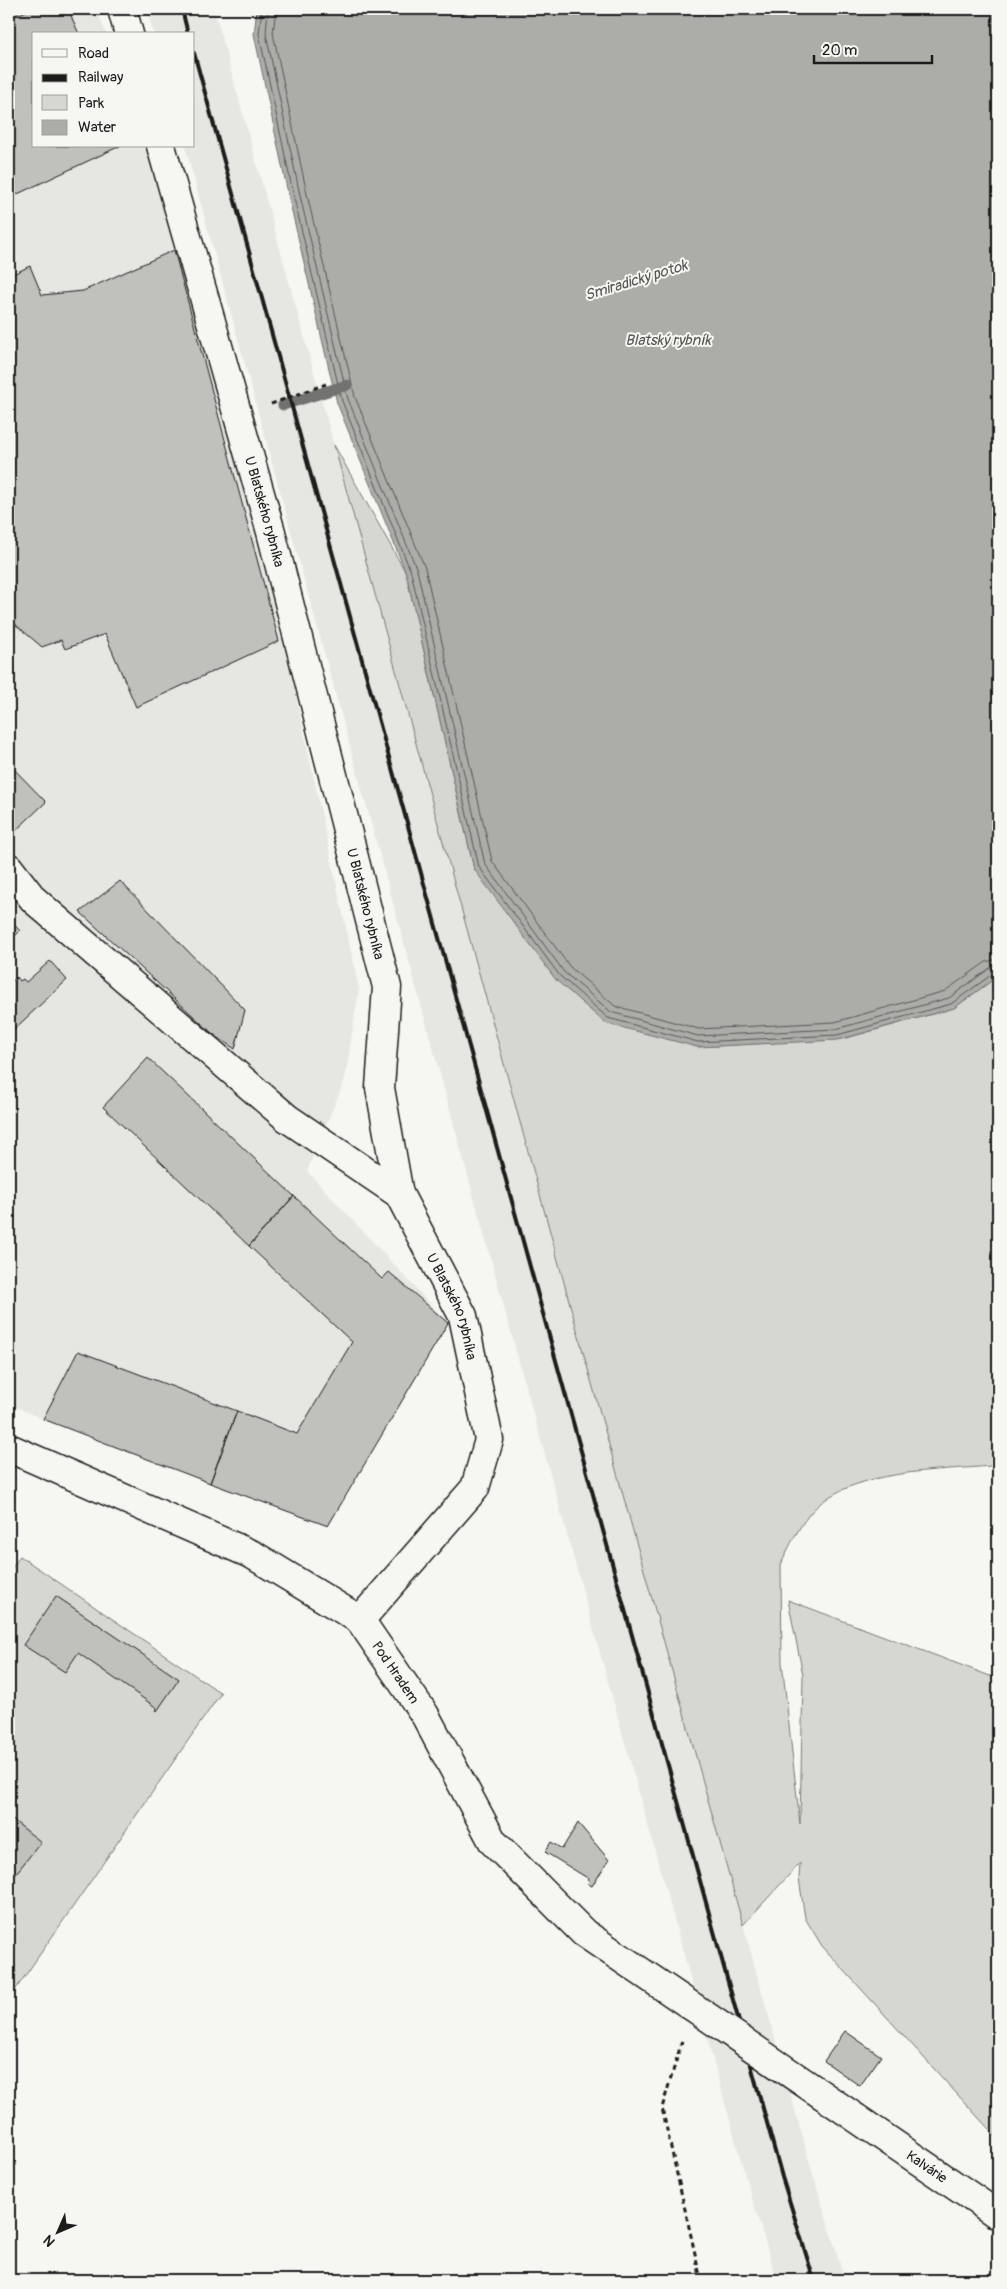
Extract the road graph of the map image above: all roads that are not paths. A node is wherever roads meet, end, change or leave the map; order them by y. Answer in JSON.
{"nodes":[{"id":1,"x":122,"y":9,"type":"edge"},
{"id":2,"x":128,"y":32,"type":"edge"},
{"id":3,"x":162,"y":148,"type":"edge"},
{"id":4,"x":9,"y":868,"type":"edge"},
{"id":5,"x":399,"y":1194,"type":"junction"},
{"id":6,"x":9,"y":1448,"type":"edge"},
{"id":7,"x":360,"y":1620,"type":"junction"},
{"id":8,"x":856,"y":2118,"type":"joint"},
{"id":9,"x":998,"y":2215,"type":"edge"}],
"edges":[{"from":1,"to":2,"type":"street"},
{"from":3,"to":5,"type":"street","name":"U Blatského rybníka"},
{"from":4,"to":5,"type":"street"},
{"from":5,"to":7,"type":"street","name":"U Blatského rybníka"},
{"from":6,"to":7,"type":"street","name":"Pod Hradem"},
{"from":7,"to":8,"type":"street","name":"Pod Hradem","bridge":true},
{"from":8,"to":9,"type":"street","name":"Kalvárie"}]}
